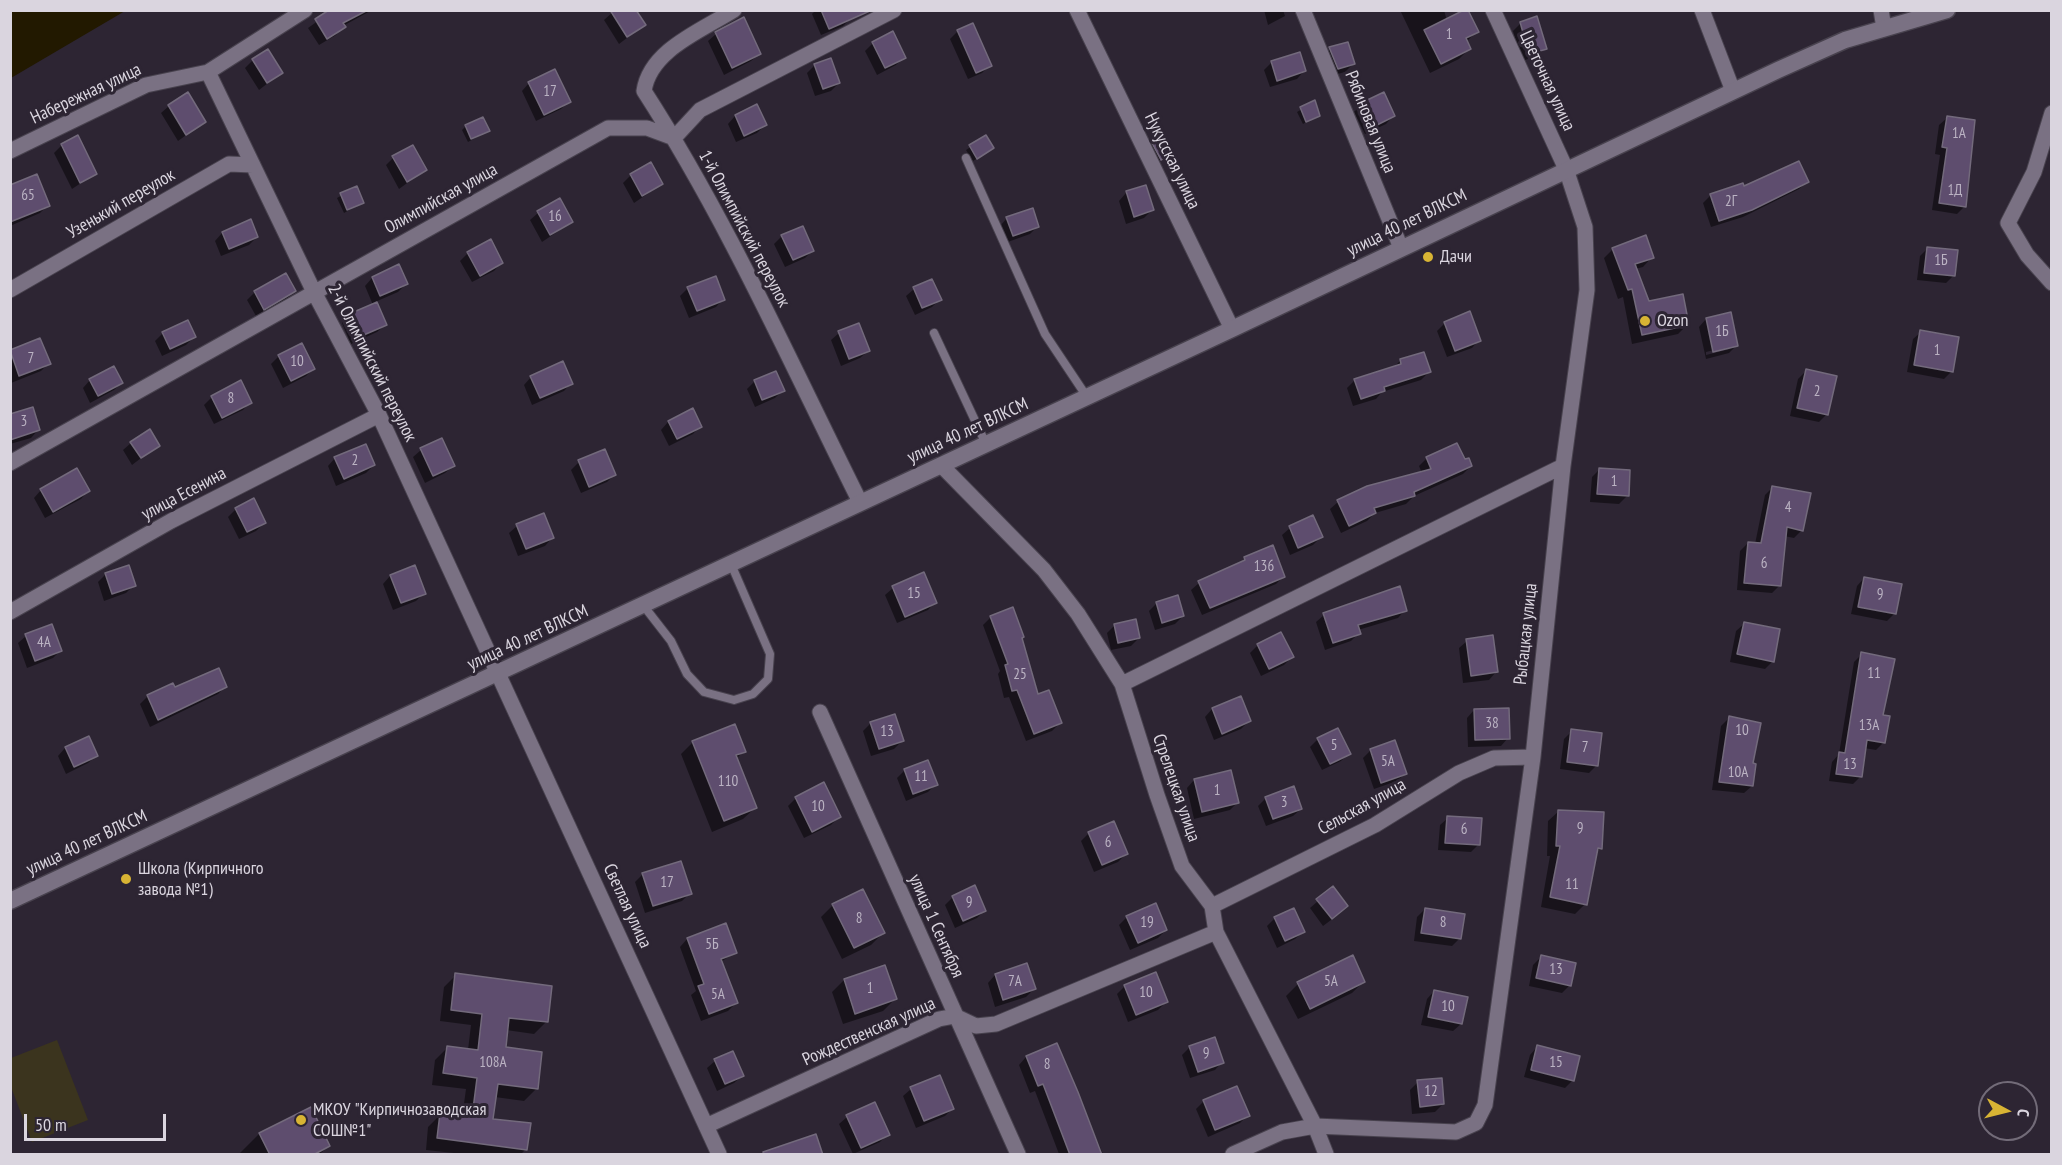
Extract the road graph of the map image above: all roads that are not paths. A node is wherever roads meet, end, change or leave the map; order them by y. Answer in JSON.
{"nodes":[{"id":1,"x":305,"y":10,"type":"edge"},
{"id":2,"x":734,"y":10,"type":"edge"},
{"id":3,"x":894,"y":10,"type":"edge"},
{"id":4,"x":1077,"y":10,"type":"edge"},
{"id":5,"x":1303,"y":10,"type":"edge"},
{"id":6,"x":1493,"y":10,"type":"edge"},
{"id":7,"x":1702,"y":10,"type":"edge"},
{"id":8,"x":1881,"y":10,"type":"edge"},
{"id":9,"x":1947,"y":10,"type":"edge"},
{"id":10,"x":1884,"y":28,"type":"junction"},
{"id":11,"x":208,"y":72,"type":"junction"},
{"id":12,"x":1733,"y":91,"type":"junction"},
{"id":13,"x":2052,"y":113,"type":"edge"},
{"id":14,"x":674,"y":138,"type":"junction"},
{"id":15,"x":10,"y":151,"type":"edge"},
{"id":16,"x":966,"y":158,"type":"dead end"},
{"id":17,"x":253,"y":165,"type":"junction"},
{"id":18,"x":1566,"y":169,"type":"junction"},
{"id":19,"x":1401,"y":248,"type":"junction"},
{"id":20,"x":2052,"y":283,"type":"edge"},
{"id":21,"x":10,"y":290,"type":"edge"},
{"id":22,"x":314,"y":292,"type":"junction"},
{"id":23,"x":1232,"y":329,"type":"junction"},
{"id":24,"x":934,"y":333,"type":"dead end"},
{"id":25,"x":1087,"y":397,"type":"junction"},
{"id":26,"x":379,"y":415,"type":"junction"},
{"id":27,"x":986,"y":444,"type":"junction"},
{"id":28,"x":10,"y":464,"type":"edge"},
{"id":29,"x":941,"y":465,"type":"junction"},
{"id":30,"x":1563,"y":466,"type":"junction"},
{"id":31,"x":860,"y":502,"type":"junction"},
{"id":32,"x":731,"y":564,"type":"junction"},
{"id":33,"x":643,"y":605,"type":"junction"},
{"id":34,"x":10,"y":612,"type":"edge"},
{"id":35,"x":499,"y":674,"type":"junction"},
{"id":36,"x":1122,"y":684,"type":"junction"},
{"id":37,"x":820,"y":712,"type":"dead end"},
{"id":38,"x":1533,"y":758,"type":"junction"},
{"id":39,"x":10,"y":901,"type":"edge"},
{"id":40,"x":1212,"y":906,"type":"junction"},
{"id":41,"x":1216,"y":932,"type":"junction"},
{"id":42,"x":955,"y":1016,"type":"junction"},
{"id":43,"x":706,"y":1126,"type":"junction"},
{"id":44,"x":1315,"y":1126,"type":"junction"},
{"id":45,"x":719,"y":1155,"type":"edge"},
{"id":46,"x":1018,"y":1155,"type":"edge"},
{"id":47,"x":1233,"y":1155,"type":"edge"},
{"id":48,"x":1326,"y":1155,"type":"edge"}],
"edges":[{"from":1,"to":11,"type":"street","name":"Набережная улица"},
{"from":2,"to":14,"type":"street","name":"1-й Олимпийский переулок"},
{"from":3,"to":14,"type":"street"},
{"from":4,"to":23,"type":"street","name":"Нукусская улица"},
{"from":5,"to":19,"type":"street","name":"Рябиновая улица"},
{"from":6,"to":18,"type":"street","name":"Цветочная улица"},
{"from":7,"to":12,"type":"street"},
{"from":8,"to":10,"type":"street"},
{"from":9,"to":10,"type":"street","name":"улица 40 лет ВЛКСМ"},
{"from":10,"to":12,"type":"street","name":"улица 40 лет ВЛКСМ"},
{"from":11,"to":15,"type":"street","name":"Набережная улица"},
{"from":11,"to":17,"type":"street","name":"2-й Олимпийский переулок"},
{"from":12,"to":18,"type":"street","name":"улица 40 лет ВЛКСМ"},
{"from":13,"to":20,"type":"street"},
{"from":14,"to":22,"type":"street","name":"Олимпийская улица"},
{"from":14,"to":31,"type":"street","name":"1-й Олимпийский переулок"},
{"from":16,"to":25,"type":"lane"},
{"from":17,"to":21,"type":"street","name":"Узенький переулок"},
{"from":17,"to":22,"type":"street","name":"2-й Олимпийский переулок"},
{"from":18,"to":19,"type":"street","name":"улица 40 лет ВЛКСМ"},
{"from":18,"to":30,"type":"street","name":"Рыбацкая улица"},
{"from":19,"to":23,"type":"street","name":"улица 40 лет ВЛКСМ"},
{"from":22,"to":26,"type":"street","name":"2-й Олимпийский переулок"},
{"from":22,"to":28,"type":"street","name":"Олимпийская улица"},
{"from":23,"to":25,"type":"street","name":"улица 40 лет ВЛКСМ"},
{"from":24,"to":27,"type":"lane"},
{"from":25,"to":27,"type":"street","name":"улица 40 лет ВЛКСМ"},
{"from":26,"to":34,"type":"street","name":"улица Есенина"},
{"from":26,"to":35,"type":"street","name":"2-й Олимпийский переулок"},
{"from":27,"to":29,"type":"street","name":"улица 40 лет ВЛКСМ"},
{"from":29,"to":31,"type":"street","name":"улица 40 лет ВЛКСМ"},
{"from":29,"to":36,"type":"street","name":"Стрелецкая улица"},
{"from":30,"to":36,"type":"street"},
{"from":30,"to":38,"type":"street","name":"Рыбацкая улица"},
{"from":31,"to":32,"type":"street","name":"улица 40 лет ВЛКСМ"},
{"from":32,"to":33,"type":"street","name":"улица 40 лет ВЛКСМ"},
{"from":32,"to":33,"type":"lane"},
{"from":33,"to":35,"type":"street","name":"улица 40 лет ВЛКСМ"},
{"from":35,"to":39,"type":"street","name":"улица 40 лет ВЛКСМ"},
{"from":35,"to":43,"type":"street","name":"Светлая улица"},
{"from":36,"to":40,"type":"street","name":"Стрелецкая улица"},
{"from":37,"to":42,"type":"street","name":"улица 1 Сентября"},
{"from":38,"to":40,"type":"street","name":"Сельская улица"},
{"from":38,"to":44,"type":"street","name":"Рыбацкая улица"},
{"from":40,"to":41,"type":"street","name":"Стрелецкая улица"},
{"from":41,"to":42,"type":"street","name":"Рождественская улица"},
{"from":41,"to":44,"type":"street","name":"Стрелецкая улица"},
{"from":42,"to":43,"type":"street","name":"Рождественская улица"},
{"from":42,"to":46,"type":"street","name":"улица 1 Сентября"},
{"from":43,"to":45,"type":"street","name":"Светлая улица"},
{"from":44,"to":47,"type":"street"},
{"from":44,"to":48,"type":"street","name":"Стрелецкая улица"}]}
